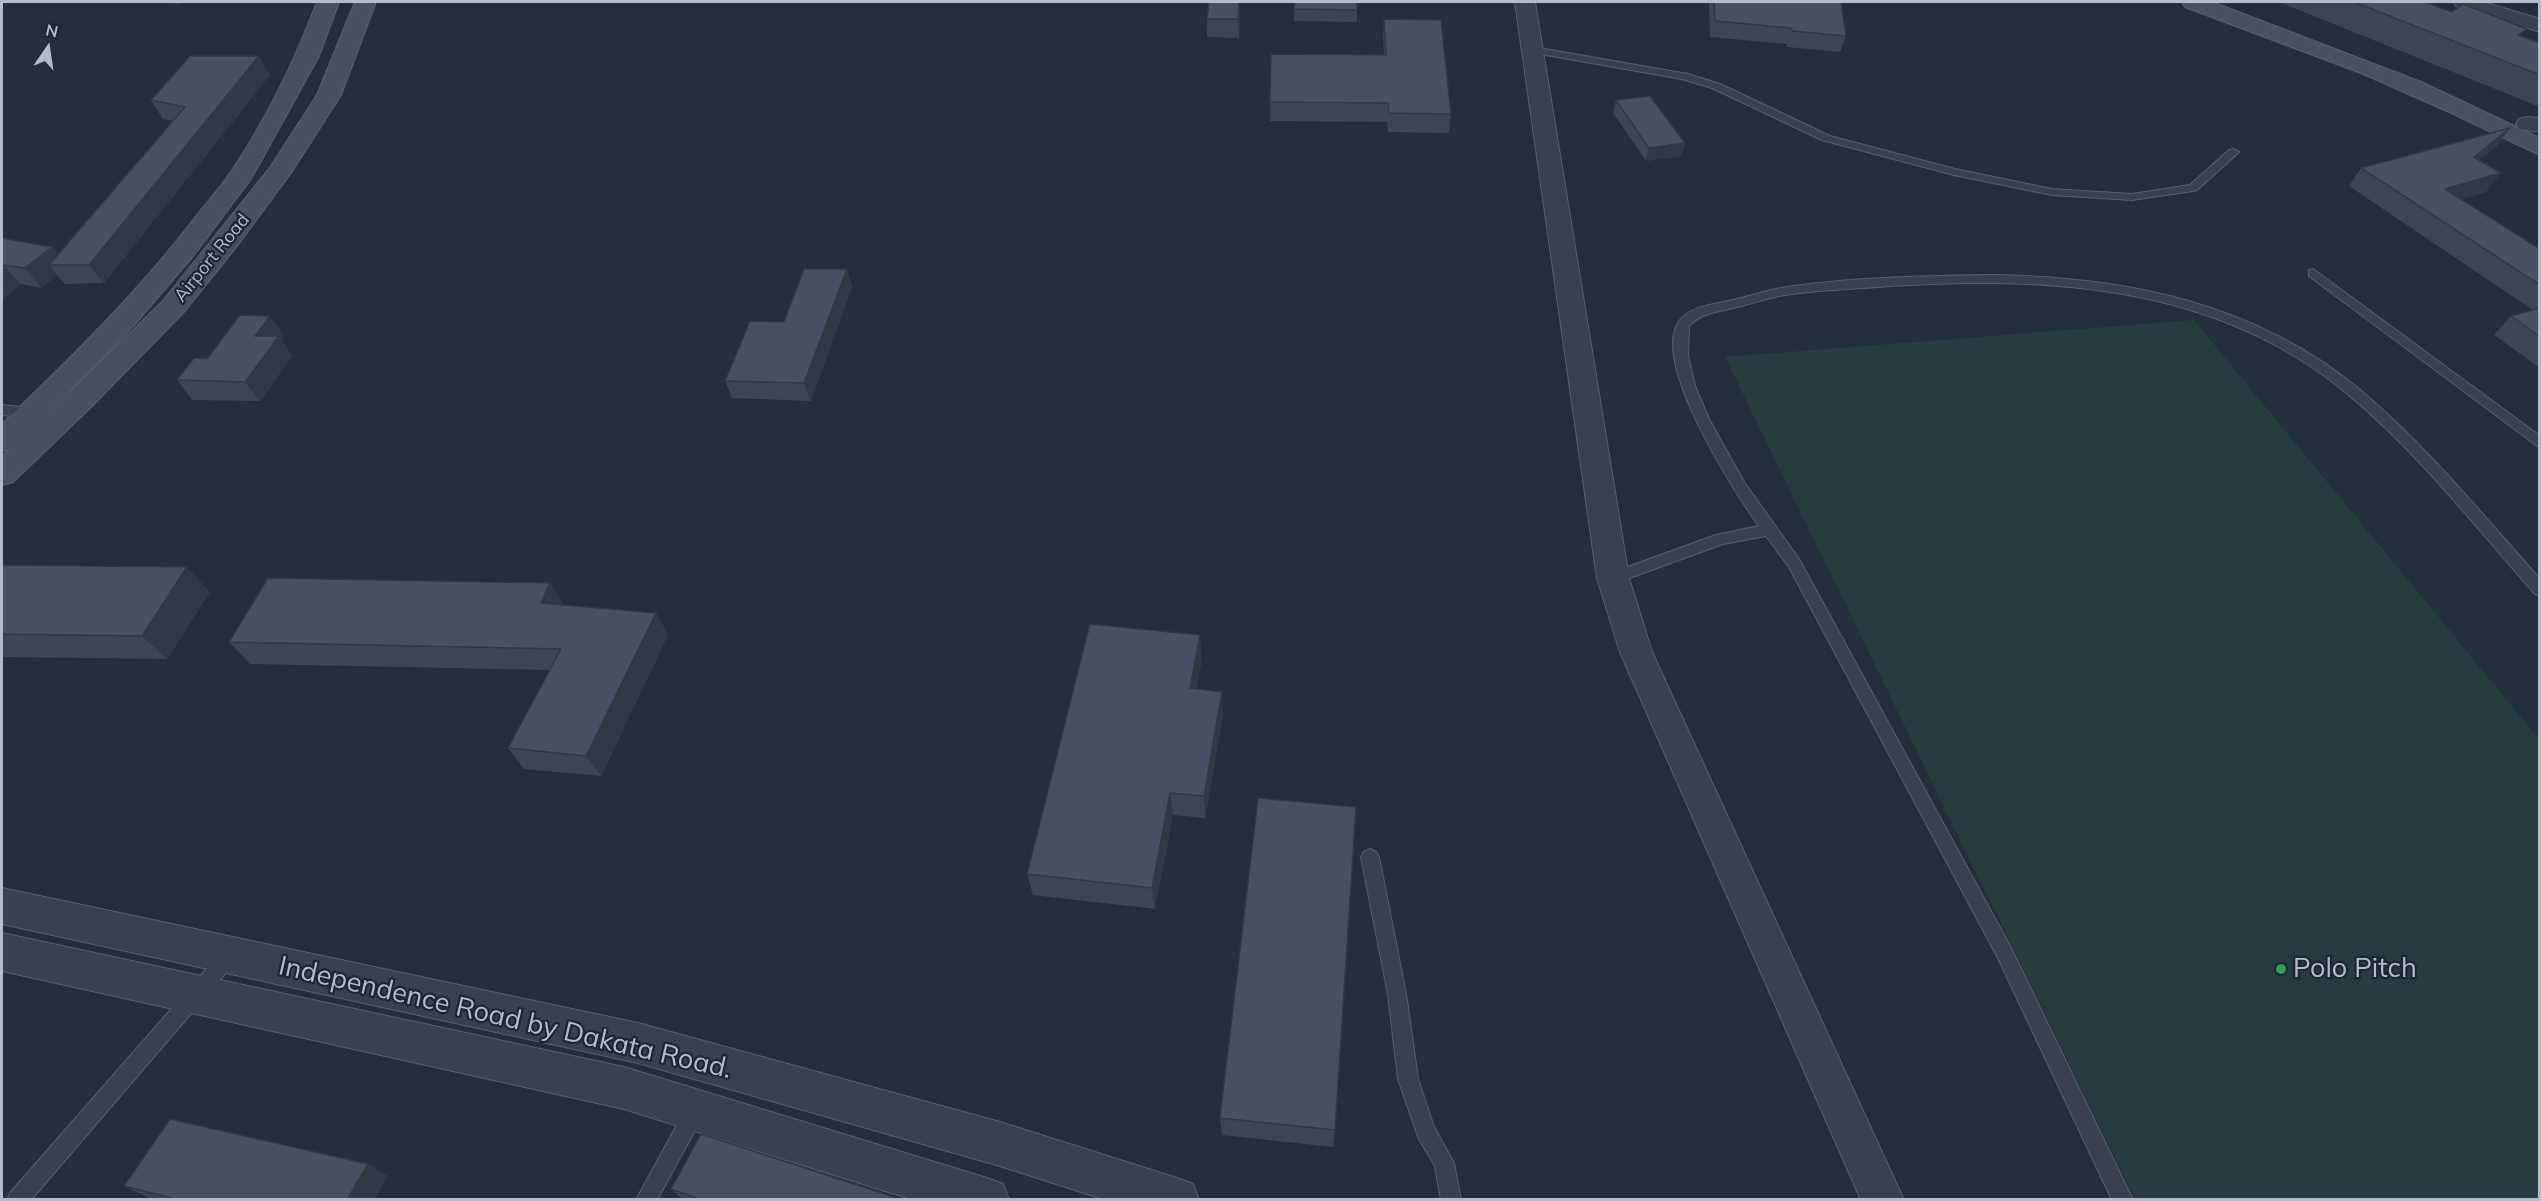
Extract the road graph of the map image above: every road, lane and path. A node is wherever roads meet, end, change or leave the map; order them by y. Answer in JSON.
{"nodes":[{"id":1,"x":328,"y":2,"type":"edge"},
{"id":2,"x":366,"y":2,"type":"edge"},
{"id":3,"x":1525,"y":2,"type":"edge"},
{"id":4,"x":2193,"y":2,"type":"edge"},
{"id":5,"x":2228,"y":2,"type":"edge"},
{"id":6,"x":2463,"y":2,"type":"edge"},
{"id":7,"x":2540,"y":26,"type":"edge"},
{"id":8,"x":1533,"y":50,"type":"junction"},
{"id":9,"x":2535,"y":127,"type":"edge"},
{"id":10,"x":2540,"y":147,"type":"edge"},
{"id":11,"x":2233,"y":152,"type":"dead end"},
{"id":12,"x":279,"y":173,"type":"junction"},
{"id":13,"x":242,"y":174,"type":"junction"},
{"id":14,"x":2313,"y":273,"type":"dead end"},
{"id":15,"x":2,"y":410,"type":"edge"},
{"id":16,"x":30,"y":413,"type":"junction"},
{"id":17,"x":2,"y":441,"type":"edge"},
{"id":18,"x":2540,"y":443,"type":"edge"},
{"id":19,"x":2,"y":474,"type":"edge"},
{"id":20,"x":1767,"y":530,"type":"junction"},
{"id":21,"x":1613,"y":578,"type":"junction"},
{"id":22,"x":2540,"y":590,"type":"edge"},
{"id":23,"x":1370,"y":857,"type":"dead end"},
{"id":24,"x":2,"y":906,"type":"edge"},
{"id":25,"x":2,"y":952,"type":"edge"},
{"id":26,"x":230,"y":955,"type":"junction"},
{"id":27,"x":197,"y":994,"type":"junction"},
{"id":28,"x":696,"y":1110,"type":"junction"},
{"id":29,"x":17,"y":1200,"type":"edge"},
{"id":30,"x":646,"y":1200,"type":"edge"},
{"id":31,"x":987,"y":1200,"type":"edge"},
{"id":32,"x":1177,"y":1200,"type":"edge"},
{"id":33,"x":1451,"y":1200,"type":"edge"},
{"id":34,"x":1883,"y":1200,"type":"edge"},
{"id":35,"x":2122,"y":1200,"type":"edge"}],
"edges":[{"from":1,"to":13,"type":"main road","name":"Airport Road"},
{"from":2,"to":12,"type":"main road","name":"Airport Road"},
{"from":3,"to":8,"type":"street"},
{"from":4,"to":10,"type":"main road"},
{"from":5,"to":9,"type":"main road"},
{"from":6,"to":7,"type":"street"},
{"from":8,"to":11,"type":"lane"},
{"from":8,"to":21,"type":"street"},
{"from":12,"to":13,"type":"main road"},
{"from":12,"to":19,"type":"main road","name":"Airport Road"},
{"from":13,"to":16,"type":"main road","name":"Airport Road"},
{"from":14,"to":18,"type":"lane"},
{"from":15,"to":16,"type":"lane"},
{"from":16,"to":17,"type":"main road","name":"Airport Road"},
{"from":20,"to":21,"type":"lane"},
{"from":20,"to":22,"type":"lane"},
{"from":20,"to":35,"type":"lane"},
{"from":21,"to":34,"type":"street"},
{"from":23,"to":33,"type":"lane"},
{"from":24,"to":26,"type":"street","name":"Independence Road by Dakata Road."},
{"from":25,"to":27,"type":"street","name":"Independence Road by Dakata Road."},
{"from":26,"to":27,"type":"lane"},
{"from":26,"to":32,"type":"street","name":"Independence Road by Dakata Road."},
{"from":27,"to":28,"type":"street","name":"Independence Road by Dakata Road."},
{"from":27,"to":29,"type":"lane"},
{"from":28,"to":30,"type":"lane"},
{"from":28,"to":31,"type":"street","name":"Independence Road by Dakata Road."}]}
